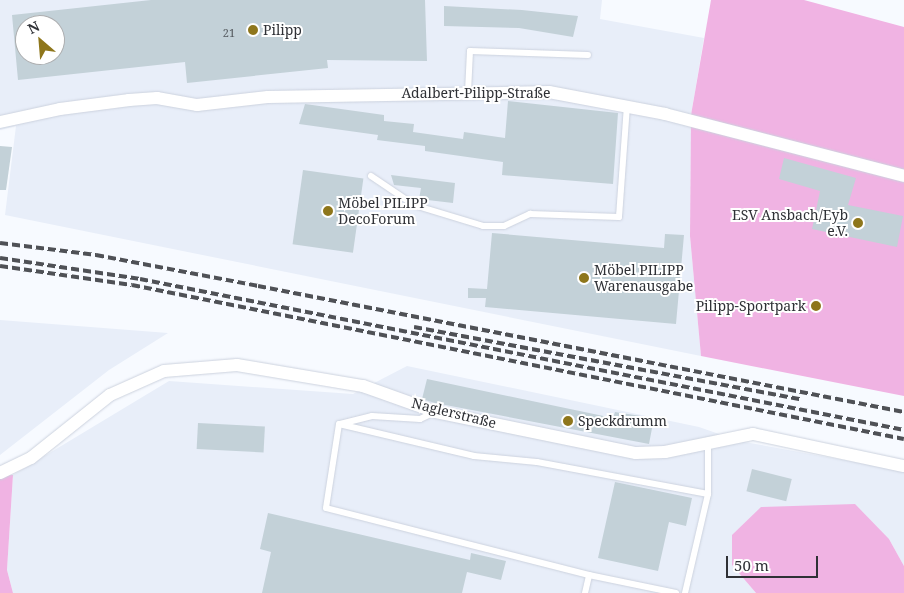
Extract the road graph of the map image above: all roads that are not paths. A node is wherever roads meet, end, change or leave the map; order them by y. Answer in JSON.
{"nodes":[{"id":1,"x":588,"y":55,"type":"dead end"},
{"id":2,"x":468,"y":92,"type":"junction"},
{"id":3,"x":627,"y":106,"type":"junction"},
{"id":4,"x":0,"y":122,"type":"edge"},
{"id":5,"x":371,"y":176,"type":"dead end"},
{"id":6,"x":904,"y":176,"type":"edge"},
{"id":7,"x":436,"y":412,"type":"junction"},
{"id":8,"x":338,"y":424,"type":"junction"},
{"id":9,"x":708,"y":444,"type":"junction"},
{"id":10,"x":904,"y":466,"type":"edge"},
{"id":11,"x":0,"y":473,"type":"edge"},
{"id":12,"x":708,"y":494,"type":"junction"},
{"id":13,"x":589,"y":576,"type":"junction"},
{"id":14,"x":586,"y":593,"type":"edge"},
{"id":15,"x":676,"y":593,"type":"edge"},
{"id":16,"x":686,"y":593,"type":"edge"}],
"edges":[{"from":1,"to":2,"type":"lane"},
{"from":2,"to":3,"type":"street","name":"Adalbert-Pilipp-Straße"},
{"from":2,"to":4,"type":"street","name":"Adalbert-Pilipp-Straße"},
{"from":3,"to":5,"type":"lane"},
{"from":3,"to":6,"type":"street","name":"Adalbert-Pilipp-Straße"},
{"from":7,"to":8,"type":"lane"},
{"from":7,"to":9,"type":"street","name":"Naglerstraße"},
{"from":7,"to":11,"type":"street","name":"Naglerstraße"},
{"from":8,"to":12,"type":"lane"},
{"from":8,"to":13,"type":"lane"},
{"from":9,"to":10,"type":"street","name":"Naglerstraße"},
{"from":9,"to":12,"type":"lane"},
{"from":12,"to":16,"type":"lane"},
{"from":13,"to":14,"type":"lane"},
{"from":13,"to":15,"type":"lane"}]}
